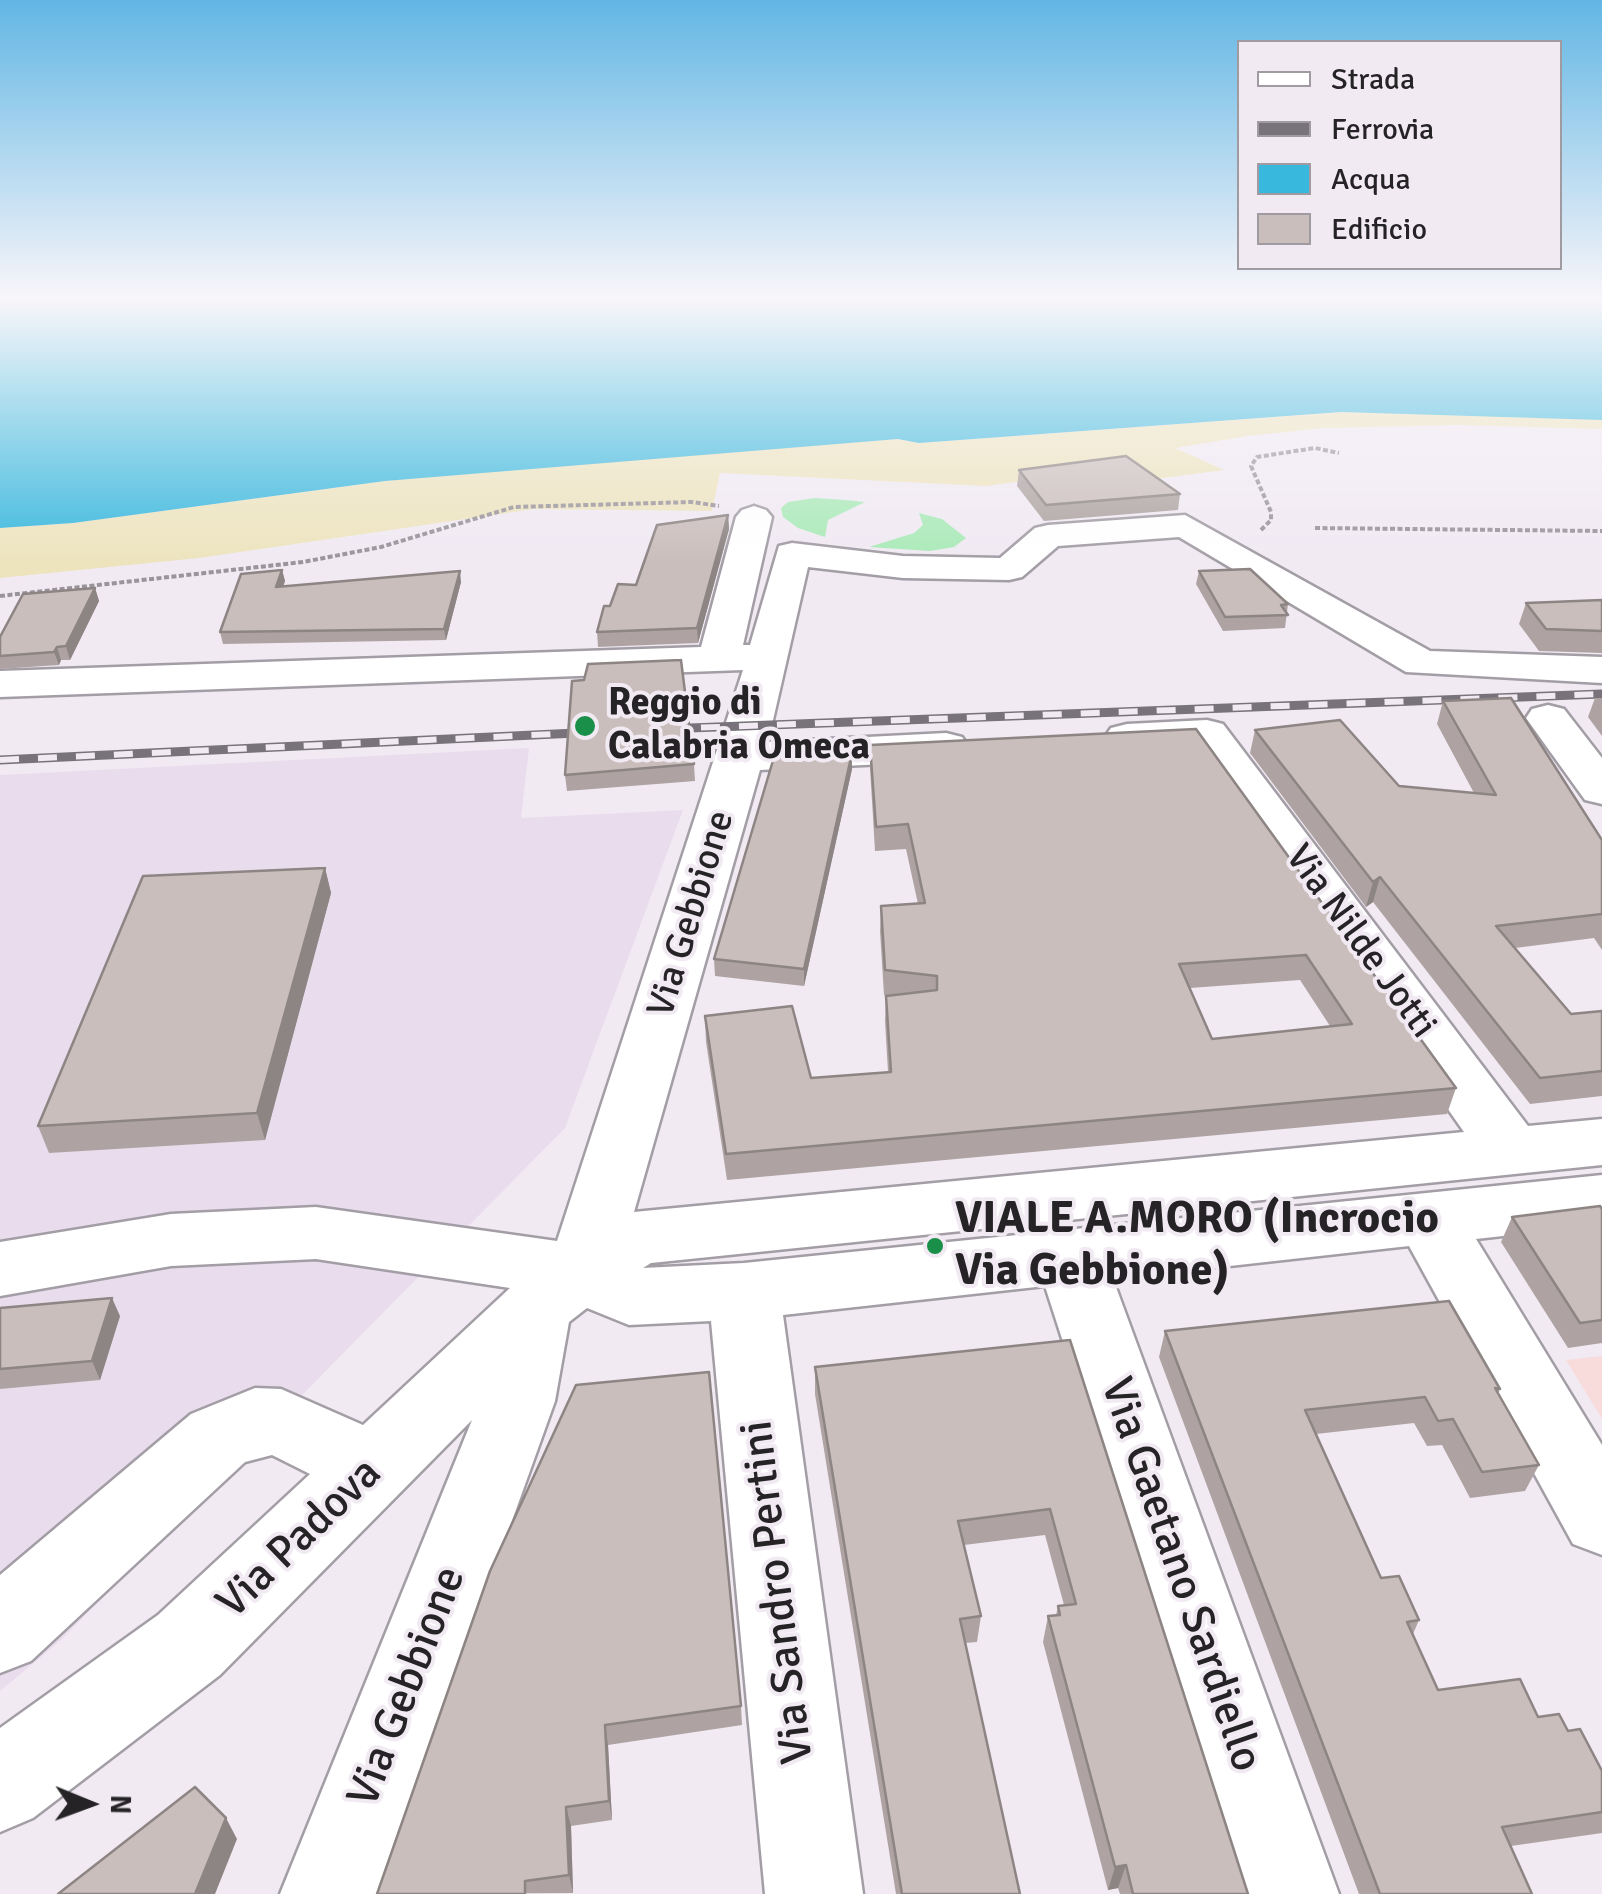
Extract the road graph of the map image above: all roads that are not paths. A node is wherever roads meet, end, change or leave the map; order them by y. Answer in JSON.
{"nodes":[{"id":1,"x":754,"y":518,"type":"road end"},
{"id":2,"x":743,"y":658,"type":"junction"},
{"id":3,"x":1602,"y":670,"type":"edge"},
{"id":4,"x":0,"y":684,"type":"edge"},
{"id":5,"x":1602,"y":715,"type":"edge"},
{"id":6,"x":1090,"y":740,"type":"edge"},
{"id":7,"x":993,"y":744,"type":"edge"},
{"id":8,"x":740,"y":758,"type":"junction"},
{"id":9,"x":1602,"y":790,"type":"edge"},
{"id":10,"x":1602,"y":1142,"type":"edge"},
{"id":11,"x":1512,"y":1151,"type":"junction"},
{"id":12,"x":1602,"y":1200,"type":"edge"},
{"id":13,"x":1429,"y":1220,"type":"junction"},
{"id":14,"x":1070,"y":1256,"type":"junction"},
{"id":15,"x":0,"y":1269,"type":"edge"},
{"id":16,"x":559,"y":1290,"type":"junction"},
{"id":17,"x":744,"y":1291,"type":"junction"},
{"id":18,"x":375,"y":1468,"type":"junction"},
{"id":19,"x":1602,"y":1518,"type":"edge"},
{"id":20,"x":0,"y":1631,"type":"edge"},
{"id":21,"x":0,"y":1785,"type":"edge"},
{"id":22,"x":330,"y":1894,"type":"edge"},
{"id":23,"x":814,"y":1894,"type":"edge"},
{"id":24,"x":1290,"y":1894,"type":"edge"}],
"edges":[{"from":1,"to":2,"type":"street"},
{"from":2,"to":3,"type":"street","name":"Via Gebbione"},
{"from":2,"to":4,"type":"street"},
{"from":2,"to":8,"type":"street","name":"Via Gebbione"},
{"from":5,"to":9,"type":"street"},
{"from":6,"to":11,"type":"street","name":"Via Nilde Jotti"},
{"from":7,"to":8,"type":"street"},
{"from":8,"to":16,"type":"street","name":"Via Gebbione"},
{"from":10,"to":11,"type":"street","name":"Via Padova"},
{"from":11,"to":16,"type":"street","name":"Via Padova"},
{"from":12,"to":13,"type":"street"},
{"from":13,"to":14,"type":"street"},
{"from":13,"to":19,"type":"street"},
{"from":14,"to":17,"type":"street"},
{"from":14,"to":24,"type":"street","name":"Via Gaetano Sardiello"},
{"from":15,"to":16,"type":"street"},
{"from":16,"to":17,"type":"street"},
{"from":16,"to":18,"type":"street","name":"Via Padova"},
{"from":16,"to":22,"type":"street","name":"Via Gebbione"},
{"from":17,"to":23,"type":"street","name":"Via Sandro Pertini"},
{"from":18,"to":20,"type":"street"},
{"from":18,"to":21,"type":"street","name":"Via Padova"}]}
